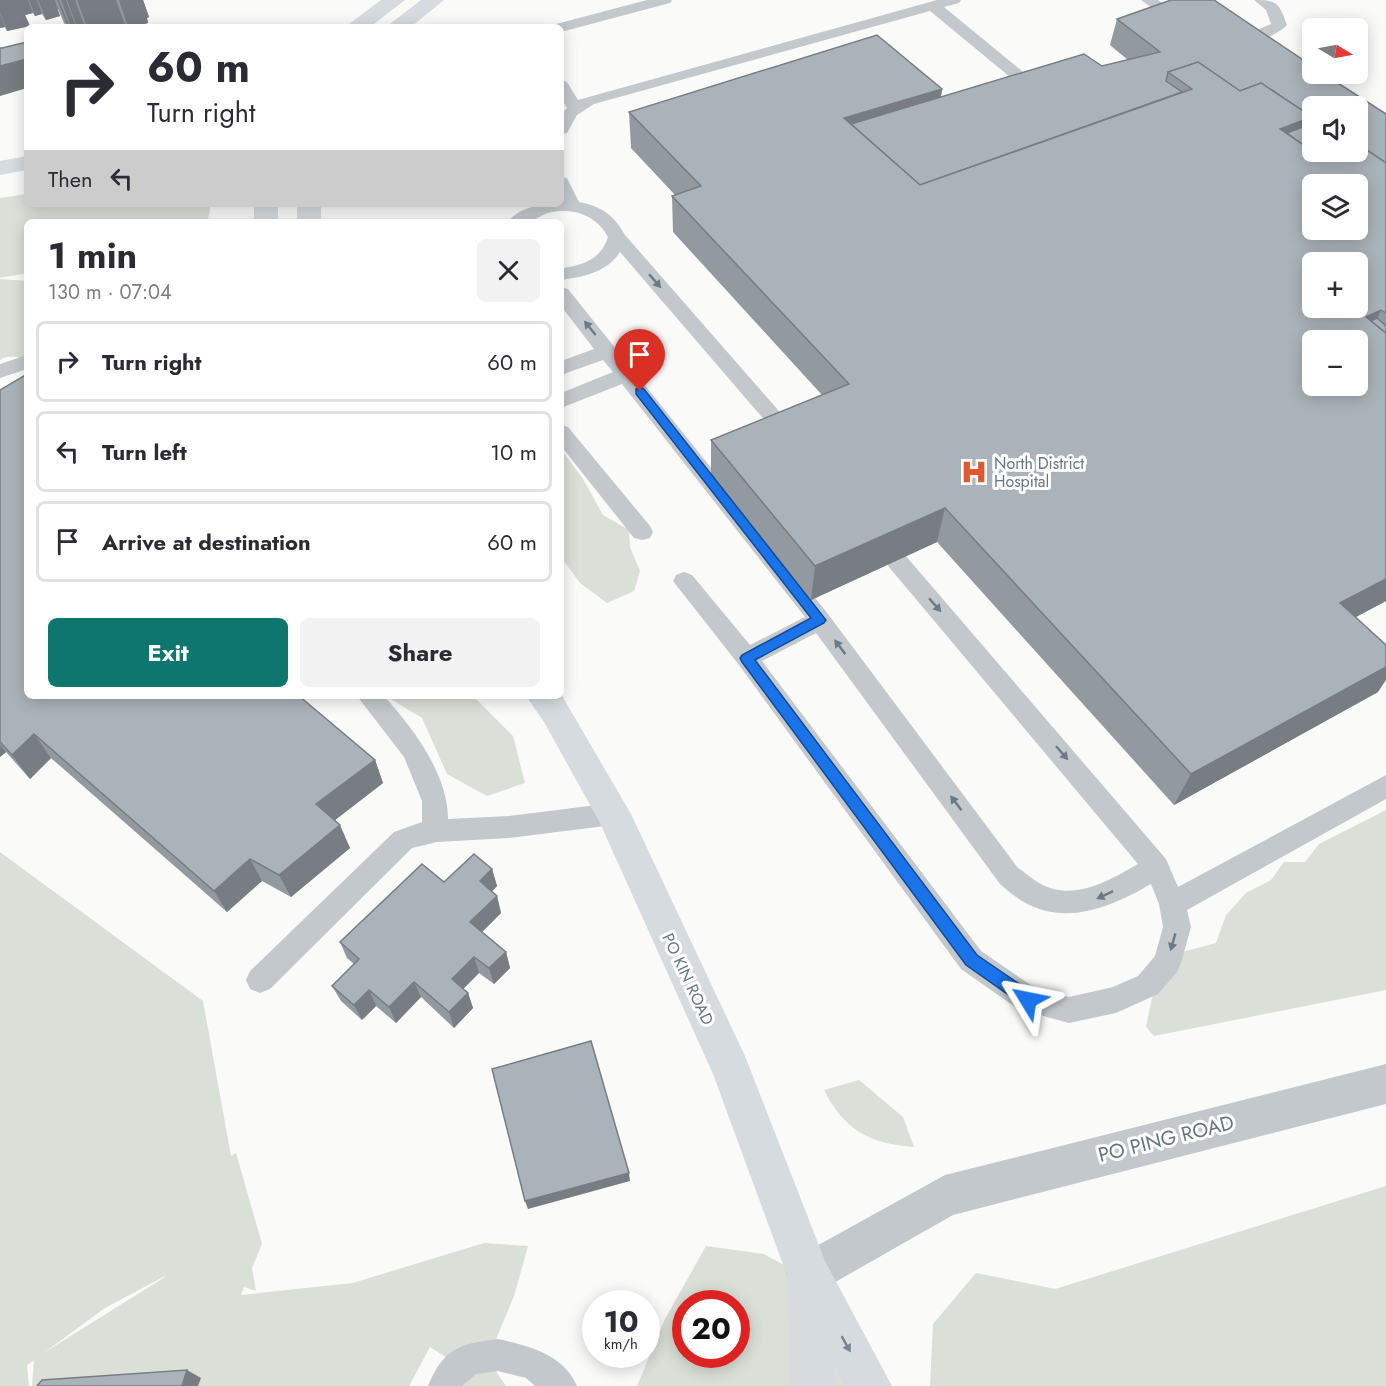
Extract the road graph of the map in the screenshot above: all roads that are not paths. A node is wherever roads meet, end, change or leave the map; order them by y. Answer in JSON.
{"nodes":[{"id":1,"x":395,"y":0,"type":"edge"},
{"id":2,"x":434,"y":0,"type":"edge"},
{"id":3,"x":665,"y":0,"type":"edge"},
{"id":4,"x":954,"y":0,"type":"edge"},
{"id":5,"x":1148,"y":0,"type":"edge"},
{"id":6,"x":1262,"y":0,"type":"edge"},
{"id":7,"x":933,"y":6,"type":"junction"},
{"id":8,"x":361,"y":24,"type":"edge"},
{"id":9,"x":402,"y":24,"type":"edge"},
{"id":10,"x":564,"y":26,"type":"edge"},
{"id":11,"x":1194,"y":32,"type":"edge"},
{"id":12,"x":1239,"y":64,"type":"edge"},
{"id":13,"x":1033,"y":88,"type":"edge"},
{"id":14,"x":564,"y":90,"type":"edge"},
{"id":15,"x":575,"y":108,"type":"junction"},
{"id":16,"x":564,"y":121,"type":"edge"},
{"id":17,"x":24,"y":144,"type":"edge"},
{"id":18,"x":0,"y":148,"type":"edge"},
{"id":19,"x":24,"y":164,"type":"edge"},
{"id":20,"x":0,"y":168,"type":"edge"},
{"id":21,"x":564,"y":189,"type":"edge"},
{"id":22,"x":572,"y":207,"type":"junction"},
{"id":23,"x":528,"y":213,"type":"edge"},
{"id":24,"x":617,"y":237,"type":"junction"},
{"id":25,"x":564,"y":273,"type":"edge"},
{"id":26,"x":564,"y":297,"type":"edge"},
{"id":27,"x":607,"y":351,"type":"junction"},
{"id":28,"x":24,"y":363,"type":"edge"},
{"id":29,"x":564,"y":367,"type":"edge"},
{"id":30,"x":0,"y":371,"type":"edge"},
{"id":31,"x":627,"y":374,"type":"junction"},
{"id":32,"x":564,"y":400,"type":"edge"},
{"id":33,"x":564,"y":436,"type":"edge"},
{"id":34,"x":793,"y":441,"type":"edge"},
{"id":35,"x":642,"y":532,"type":"dead end"},
{"id":36,"x":897,"y":561,"type":"edge"},
{"id":37,"x":684,"y":581,"type":"dead end"},
{"id":38,"x":820,"y":620,"type":"junction"},
{"id":39,"x":747,"y":658,"type":"junction"},
{"id":40,"x":372,"y":699,"type":"edge"},
{"id":41,"x":545,"y":699,"type":"edge"},
{"id":42,"x":1386,"y":786,"type":"edge"},
{"id":43,"x":613,"y":814,"type":"junction"},
{"id":44,"x":435,"y":830,"type":"junction"},
{"id":45,"x":1157,"y":867,"type":"junction"},
{"id":46,"x":1172,"y":904,"type":"junction"},
{"id":47,"x":260,"y":980,"type":"dead end"},
{"id":48,"x":1386,"y":1084,"type":"edge"},
{"id":49,"x":808,"y":1274,"type":"junction"},
{"id":50,"x":445,"y":1386,"type":"edge"},
{"id":51,"x":560,"y":1386,"type":"edge"},
{"id":52,"x":813,"y":1386,"type":"edge"},
{"id":53,"x":868,"y":1386,"type":"edge"}],
"edges":[{"from":1,"to":8,"type":"street"},
{"from":2,"to":9,"type":"street"},
{"from":3,"to":10,"type":"lane"},
{"from":4,"to":7,"type":"lane"},
{"from":5,"to":11,"type":"lane"},
{"from":6,"to":12,"type":"lane"},
{"from":7,"to":13,"type":"lane"},
{"from":7,"to":15,"type":"lane"},
{"from":14,"to":15,"type":"lane"},
{"from":15,"to":16,"type":"lane"},
{"from":17,"to":18,"type":"street"},
{"from":19,"to":20,"type":"street"},
{"from":21,"to":22,"type":"lane"},
{"from":22,"to":23,"type":"lane"},
{"from":22,"to":24,"type":"lane"},
{"from":24,"to":25,"type":"lane"},
{"from":24,"to":34,"type":"lane","one_way":true},
{"from":27,"to":26,"type":"lane","one_way":true},
{"from":27,"to":29,"type":"lane"},
{"from":27,"to":31,"type":"lane"},
{"from":28,"to":30,"type":"lane"},
{"from":31,"to":32,"type":"lane"},
{"from":31,"to":38,"type":"lane"},
{"from":33,"to":35,"type":"lane"},
{"from":36,"to":45,"type":"lane","one_way":true},
{"from":37,"to":39,"type":"lane"},
{"from":38,"to":39,"type":"lane"},
{"from":45,"to":38,"type":"lane","one_way":true},
{"from":46,"to":39,"type":"lane","one_way":true},
{"from":40,"to":44,"type":"lane"},
{"from":41,"to":43,"type":"street","name":"PO KIN ROAD"},
{"from":42,"to":46,"type":"lane"},
{"from":43,"to":44,"type":"lane"},
{"from":43,"to":49,"type":"street","name":"PO KIN ROAD"},
{"from":44,"to":47,"type":"lane"},
{"from":45,"to":46,"type":"lane"},
{"from":48,"to":49,"type":"street","name":"PO PING ROAD"},
{"from":49,"to":52,"type":"street","name":"PO KIN ROAD"},
{"from":49,"to":53,"type":"street","name":"PO KIN ROAD","one_way":true},
{"from":50,"to":51,"type":"lane"}]}
